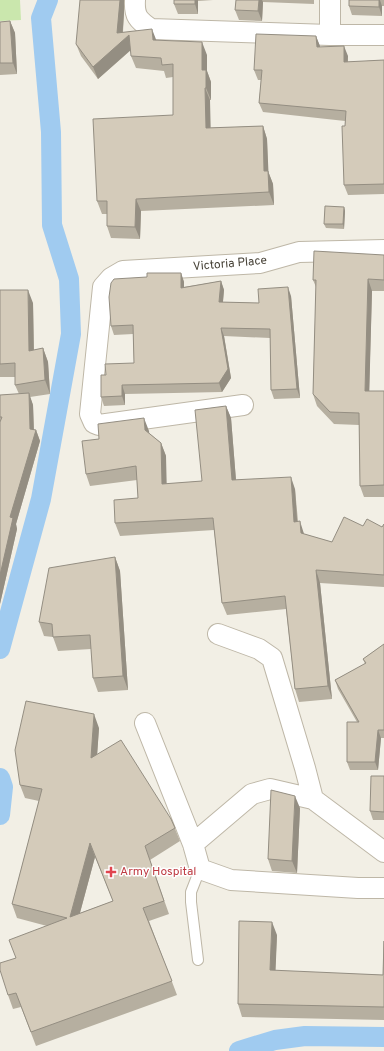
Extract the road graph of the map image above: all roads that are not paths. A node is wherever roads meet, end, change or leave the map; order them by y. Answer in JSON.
{"nodes":[{"id":1,"x":135,"y":0,"type":"edge"},
{"id":2,"x":330,"y":0,"type":"edge"},
{"id":3,"x":330,"y":35,"type":"junction"},
{"id":4,"x":384,"y":35,"type":"edge"},
{"id":5,"x":384,"y":250,"type":"edge"},
{"id":6,"x":243,"y":405,"type":"dead end"},
{"id":7,"x":218,"y":634,"type":"dead end"},
{"id":8,"x":145,"y":723,"type":"dead end"},
{"id":9,"x":313,"y":799,"type":"junction"},
{"id":10,"x":193,"y":844,"type":"junction"},
{"id":11,"x":384,"y":852,"type":"edge"},
{"id":12,"x":200,"y":870,"type":"junction"},
{"id":13,"x":384,"y":888,"type":"edge"},
{"id":14,"x":198,"y":960,"type":"dead end"}],
"edges":[{"from":1,"to":3,"type":"street"},
{"from":2,"to":3,"type":"street"},
{"from":3,"to":4,"type":"street"},
{"from":5,"to":6,"type":"street","name":"Victoria Place"},
{"from":7,"to":9,"type":"street"},
{"from":8,"to":10,"type":"street"},
{"from":9,"to":10,"type":"street"},
{"from":9,"to":11,"type":"street"},
{"from":10,"to":12,"type":"street"},
{"from":12,"to":13,"type":"street"},
{"from":12,"to":14,"type":"lane"}]}
